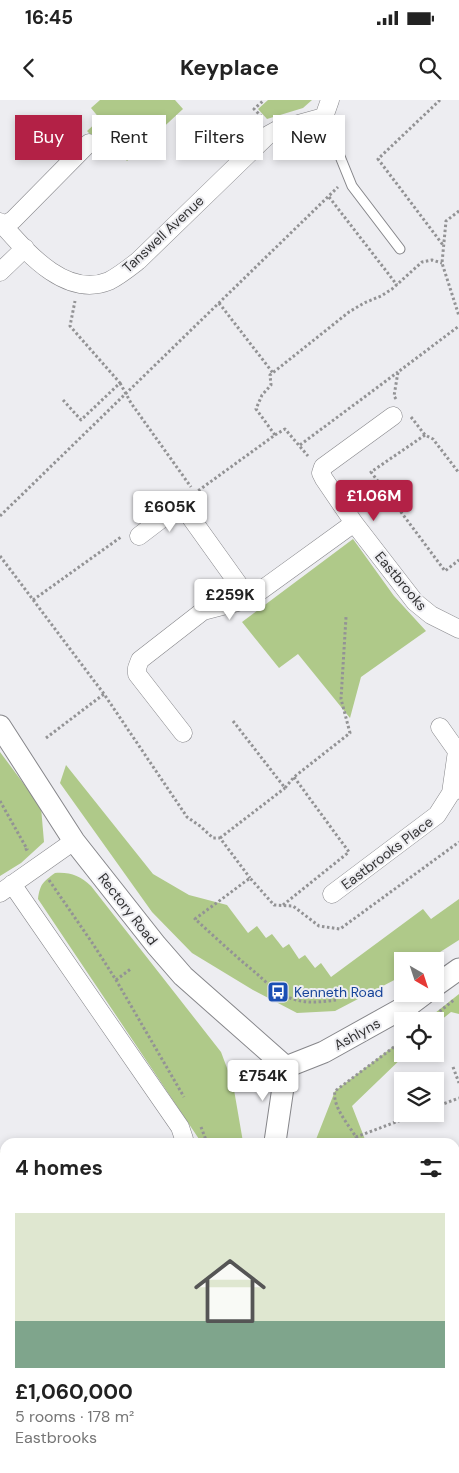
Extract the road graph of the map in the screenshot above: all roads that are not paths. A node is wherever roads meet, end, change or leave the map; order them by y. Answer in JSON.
{"nodes":[{"id":1,"x":330,"y":100,"type":"edge"},
{"id":2,"x":325,"y":115,"type":"edge"},
{"id":3,"x":273,"y":132,"type":"edge"},
{"id":4,"x":90,"y":143,"type":"dead end"},
{"id":5,"x":341,"y":160,"type":"edge"},
{"id":6,"x":2,"y":224,"type":"edge"},
{"id":7,"x":25,"y":248,"type":"junction"},
{"id":8,"x":400,"y":249,"type":"dead end"},
{"id":9,"x":0,"y":272,"type":"edge"},
{"id":10,"x":401,"y":412,"type":"road end"},
{"id":11,"x":354,"y":523,"type":"junction"},
{"id":12,"x":134,"y":534,"type":"road end"},
{"id":13,"x":249,"y":599,"type":"junction"},
{"id":14,"x":459,"y":628,"type":"edge"},
{"id":15,"x":0,"y":726,"type":"edge"},
{"id":16,"x":440,"y":727,"type":"dead end"},
{"id":17,"x":183,"y":733,"type":"dead end"},
{"id":18,"x":455,"y":791,"type":"edge"},
{"id":19,"x":74,"y":840,"type":"junction"},
{"id":20,"x":6,"y":889,"type":"edge"},
{"id":21,"x":332,"y":894,"type":"dead end"},
{"id":22,"x":459,"y":968,"type":"edge"},
{"id":23,"x":444,"y":979,"type":"edge"},
{"id":24,"x":413,"y":1002,"type":"edge"},
{"id":25,"x":286,"y":1067,"type":"junction"},
{"id":26,"x":184,"y":1138,"type":"edge"},
{"id":27,"x":275,"y":1138,"type":"edge"}],
"edges":[{"from":1,"to":2,"type":"street"},
{"from":3,"to":7,"type":"street","name":"Tanswell Avenue"},
{"from":4,"to":6,"type":"street"},
{"from":5,"to":8,"type":"lane"},
{"from":6,"to":7,"type":"street","name":"Tanswell Avenue"},
{"from":7,"to":9,"type":"street"},
{"from":10,"to":11,"type":"street","name":"Eastbrooks"},
{"from":11,"to":13,"type":"street"},
{"from":11,"to":14,"type":"street","name":"Eastbrooks"},
{"from":12,"to":13,"type":"street"},
{"from":13,"to":17,"type":"street"},
{"from":15,"to":19,"type":"street","name":"Rectory Road"},
{"from":16,"to":18,"type":"street"},
{"from":18,"to":21,"type":"street","name":"Eastbrooks Place"},
{"from":19,"to":20,"type":"street"},
{"from":19,"to":25,"type":"street","name":"Rectory Road"},
{"from":20,"to":26,"type":"street"},
{"from":22,"to":23,"type":"street"},
{"from":24,"to":25,"type":"street","name":"Ashlyns"},
{"from":25,"to":27,"type":"street"}]}
